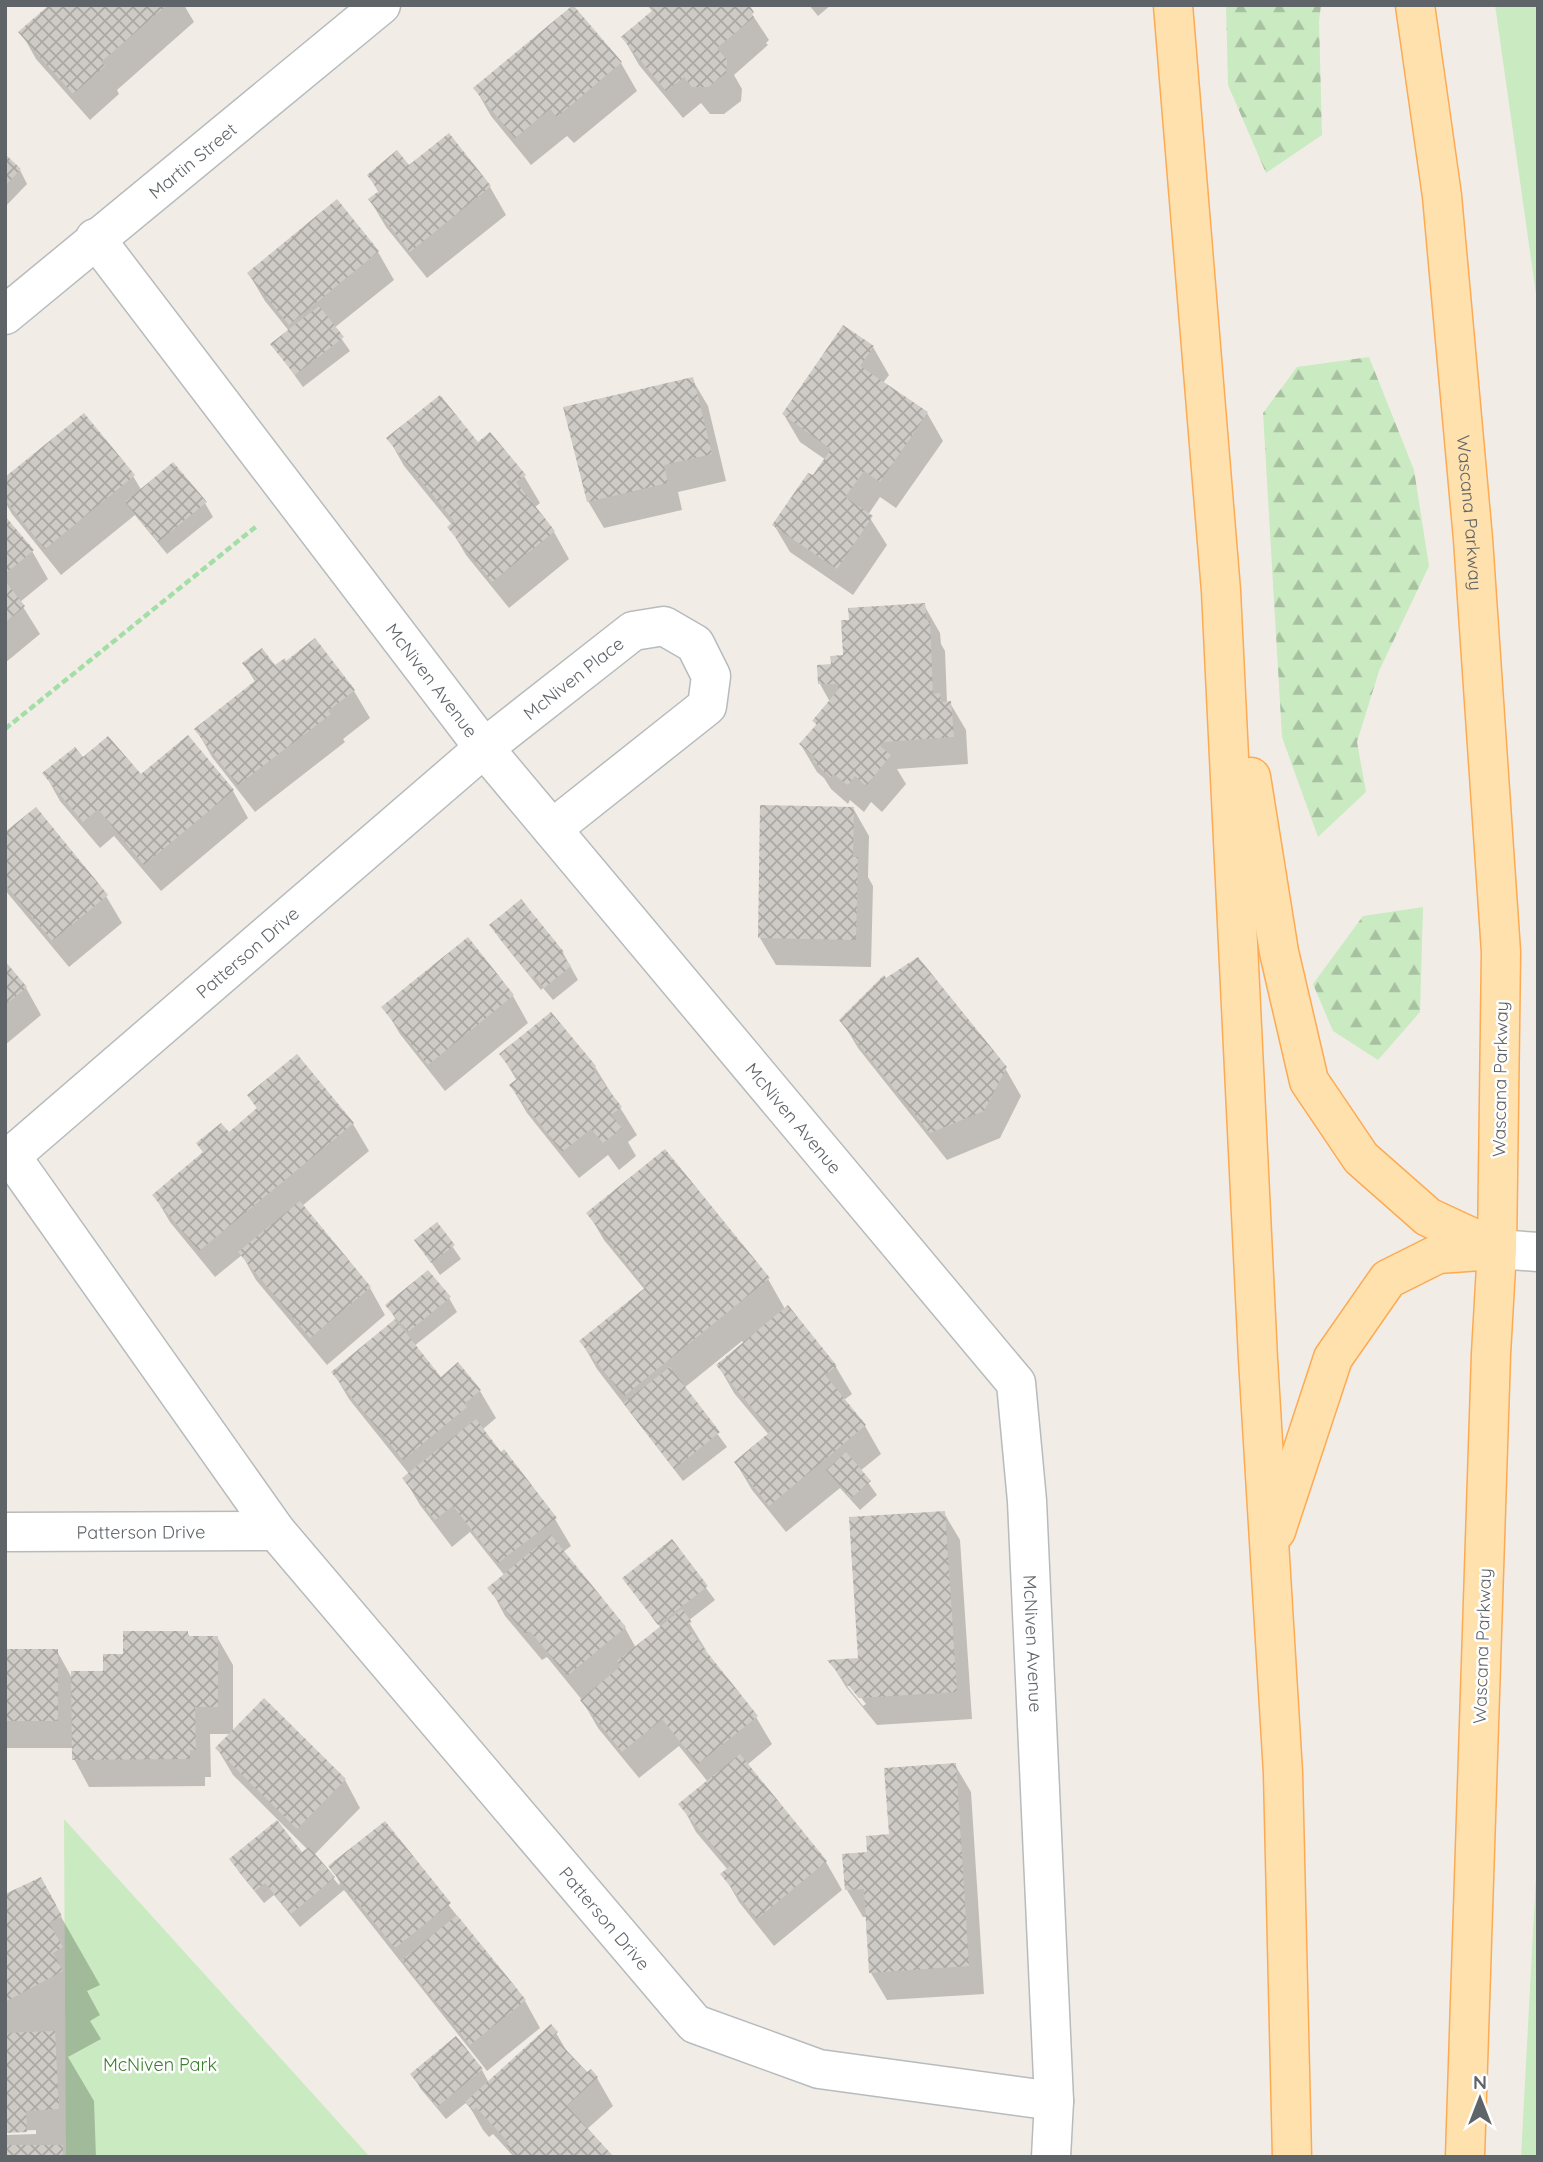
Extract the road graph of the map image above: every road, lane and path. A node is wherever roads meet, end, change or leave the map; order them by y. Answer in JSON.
{"nodes":[{"id":1,"x":380,"y":5,"type":"edge"},
{"id":2,"x":1173,"y":5,"type":"edge"},
{"id":3,"x":1415,"y":5,"type":"edge"},
{"id":4,"x":95,"y":238,"type":"junction"},
{"id":5,"x":5,"y":315,"type":"edge"},
{"id":6,"x":292,"y":496,"type":"junction"},
{"id":7,"x":1221,"y":591,"type":"junction"},
{"id":8,"x":5,"y":729,"type":"edge"},
{"id":9,"x":484,"y":748,"type":"junction"},
{"id":10,"x":552,"y":829,"type":"junction"},
{"id":11,"x":8,"y":1159,"type":"edge"},
{"id":12,"x":1497,"y":1249,"type":"junction"},
{"id":13,"x":1538,"y":1252,"type":"edge"},
{"id":14,"x":276,"y":1531,"type":"junction"},
{"id":15,"x":5,"y":1532,"type":"edge"},
{"id":16,"x":1270,"y":1550,"type":"junction"},
{"id":17,"x":1054,"y":2101,"type":"junction"},
{"id":18,"x":1051,"y":2157,"type":"edge"},
{"id":19,"x":1292,"y":2157,"type":"edge"},
{"id":20,"x":1465,"y":2157,"type":"edge"}],
"edges":[{"from":1,"to":4,"type":"street","name":"Martin Street"},
{"from":2,"to":7,"type":"main road"},
{"from":3,"to":12,"type":"main road","name":"Wascana Parkway"},
{"from":4,"to":5,"type":"street","name":"Martin Street"},
{"from":4,"to":6,"type":"street","name":"McNiven Avenue"},
{"from":6,"to":8,"type":"path"},
{"from":6,"to":9,"type":"street","name":"McNiven Avenue"},
{"from":7,"to":12,"type":"main road"},
{"from":7,"to":16,"type":"main road"},
{"from":9,"to":10,"type":"street","name":"McNiven Avenue"},
{"from":9,"to":10,"type":"street","name":"McNiven Place"},
{"from":9,"to":11,"type":"street","name":"Patterson Drive"},
{"from":10,"to":17,"type":"street","name":"McNiven Avenue"},
{"from":11,"to":14,"type":"street","name":"Patterson Drive"},
{"from":12,"to":13,"type":"street"},
{"from":12,"to":16,"type":"main road"},
{"from":12,"to":20,"type":"main road","name":"Wascana Parkway"},
{"from":14,"to":15,"type":"street","name":"Patterson Drive"},
{"from":14,"to":17,"type":"street","name":"Patterson Drive"},
{"from":16,"to":19,"type":"main road"},
{"from":17,"to":18,"type":"street","name":"McNiven Avenue"}]}
